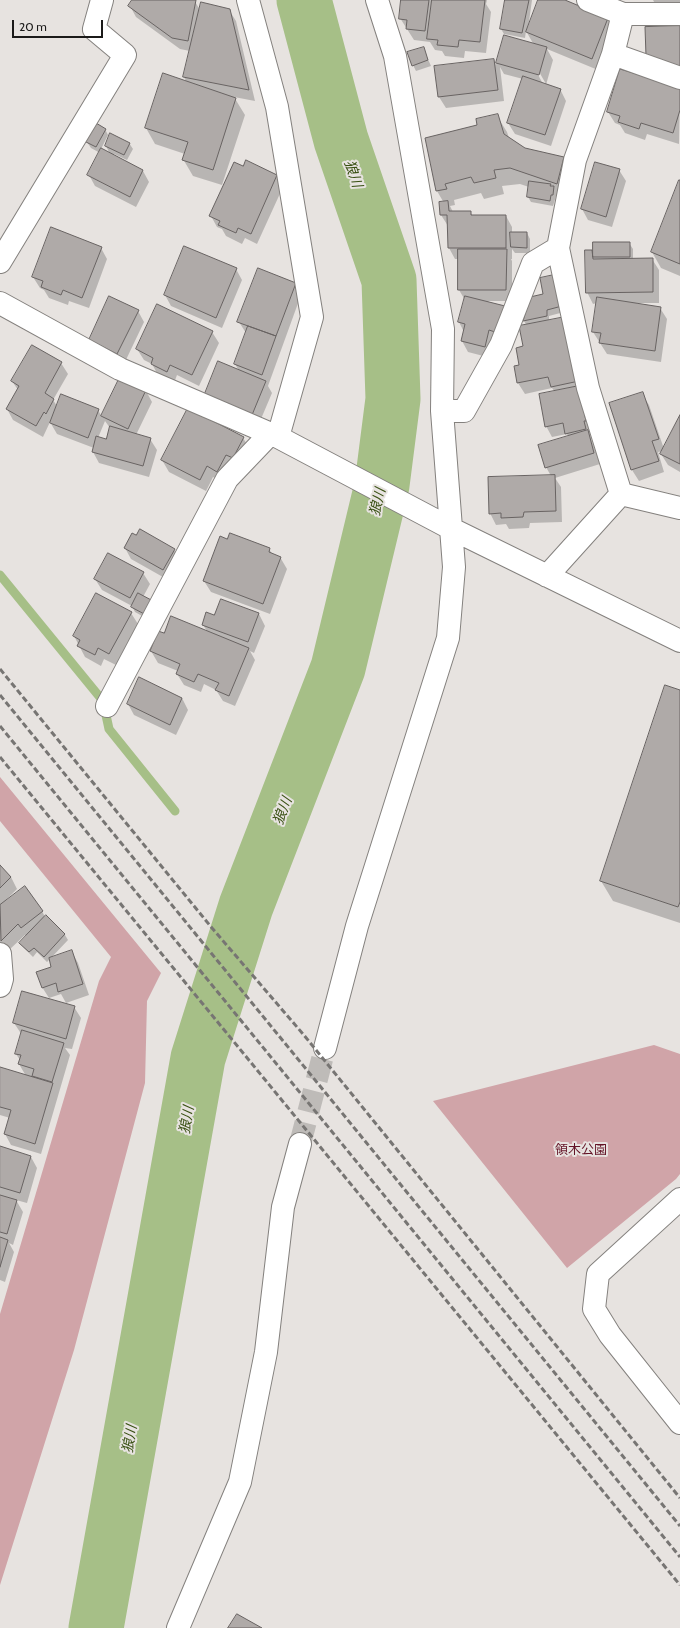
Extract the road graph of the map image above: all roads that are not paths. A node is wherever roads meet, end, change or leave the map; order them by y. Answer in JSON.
{"nodes":[{"id":1,"x":102,"y":0,"type":"edge"},
{"id":2,"x":248,"y":0,"type":"edge"},
{"id":3,"x":378,"y":0,"type":"edge"},
{"id":4,"x":588,"y":0,"type":"edge"},
{"id":5,"x":622,"y":14,"type":"junction"},
{"id":6,"x":680,"y":14,"type":"edge"},
{"id":7,"x":613,"y":54,"type":"junction"},
{"id":8,"x":680,"y":78,"type":"edge"},
{"id":9,"x":558,"y":248,"type":"junction"},
{"id":10,"x":0,"y":262,"type":"edge"},
{"id":11,"x":0,"y":303,"type":"edge"},
{"id":12,"x":442,"y":411,"type":"junction"},
{"id":13,"x":274,"y":436,"type":"junction"},
{"id":14,"x":621,"y":494,"type":"junction"},
{"id":15,"x":680,"y":508,"type":"edge"},
{"id":16,"x":452,"y":530,"type":"junction"},
{"id":17,"x":547,"y":576,"type":"junction"},
{"id":18,"x":680,"y":641,"type":"edge"},
{"id":19,"x":108,"y":706,"type":"dead end"},
{"id":20,"x":0,"y":954,"type":"edge"},
{"id":21,"x":0,"y":986,"type":"edge"},
{"id":22,"x":325,"y":1048,"type":"tunnel mouth"},
{"id":23,"x":300,"y":1144,"type":"tunnel mouth"},
{"id":24,"x":680,"y":1199,"type":"edge"},
{"id":25,"x":680,"y":1423,"type":"edge"},
{"id":26,"x":178,"y":1628,"type":"edge"}],
"edges":[{"from":1,"to":10,"type":"street"},
{"from":2,"to":13,"type":"street"},
{"from":3,"to":12,"type":"street"},
{"from":4,"to":5,"type":"street"},
{"from":5,"to":6,"type":"street"},
{"from":5,"to":7,"type":"street"},
{"from":7,"to":8,"type":"street"},
{"from":7,"to":9,"type":"street"},
{"from":9,"to":12,"type":"street"},
{"from":9,"to":14,"type":"street"},
{"from":11,"to":13,"type":"street"},
{"from":12,"to":16,"type":"street"},
{"from":13,"to":16,"type":"street"},
{"from":13,"to":19,"type":"street"},
{"from":14,"to":15,"type":"street"},
{"from":14,"to":17,"type":"street"},
{"from":16,"to":17,"type":"street"},
{"from":16,"to":22,"type":"street"},
{"from":17,"to":18,"type":"street"},
{"from":20,"to":21,"type":"street"},
{"from":23,"to":26,"type":"street"},
{"from":24,"to":25,"type":"street"}]}
